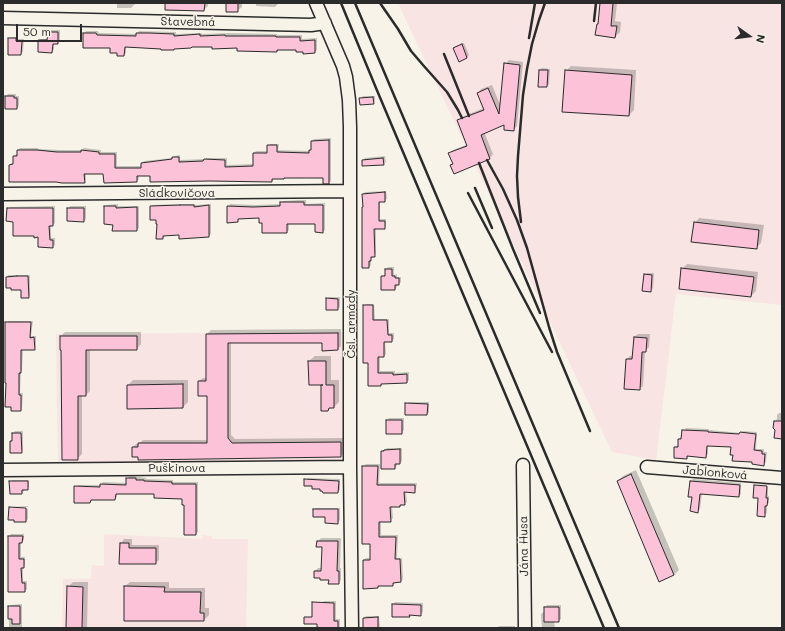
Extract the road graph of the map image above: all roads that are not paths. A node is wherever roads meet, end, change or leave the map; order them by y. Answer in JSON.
{"nodes":[{"id":1,"x":316,"y":3,"type":"edge"},
{"id":2,"x":3,"y":18,"type":"edge"},
{"id":3,"x":325,"y":23,"type":"junction"},
{"id":4,"x":350,"y":191,"type":"junction"},
{"id":5,"x":3,"y":194,"type":"edge"},
{"id":6,"x":523,"y":465,"type":"dead end"},
{"id":7,"x":350,"y":467,"type":"junction"},
{"id":8,"x":647,"y":467,"type":"dead end"},
{"id":9,"x":3,"y":470,"type":"edge"},
{"id":10,"x":782,"y":478,"type":"edge"},
{"id":11,"x":352,"y":628,"type":"edge"},
{"id":12,"x":525,"y":628,"type":"edge"}],
"edges":[{"from":1,"to":3,"type":"street","name":"Čsl. armády"},
{"from":2,"to":3,"type":"street","name":"Stavebná"},
{"from":3,"to":4,"type":"street","name":"Čsl. armády"},
{"from":4,"to":5,"type":"street","name":"Sládkovičova"},
{"from":4,"to":7,"type":"street","name":"Čsl. armády"},
{"from":6,"to":12,"type":"street","name":"Jána Husa"},
{"from":7,"to":9,"type":"street","name":"Puškinova"},
{"from":7,"to":11,"type":"street","name":"Čsl. armády"},
{"from":8,"to":10,"type":"street","name":"Jablonková"}]}
